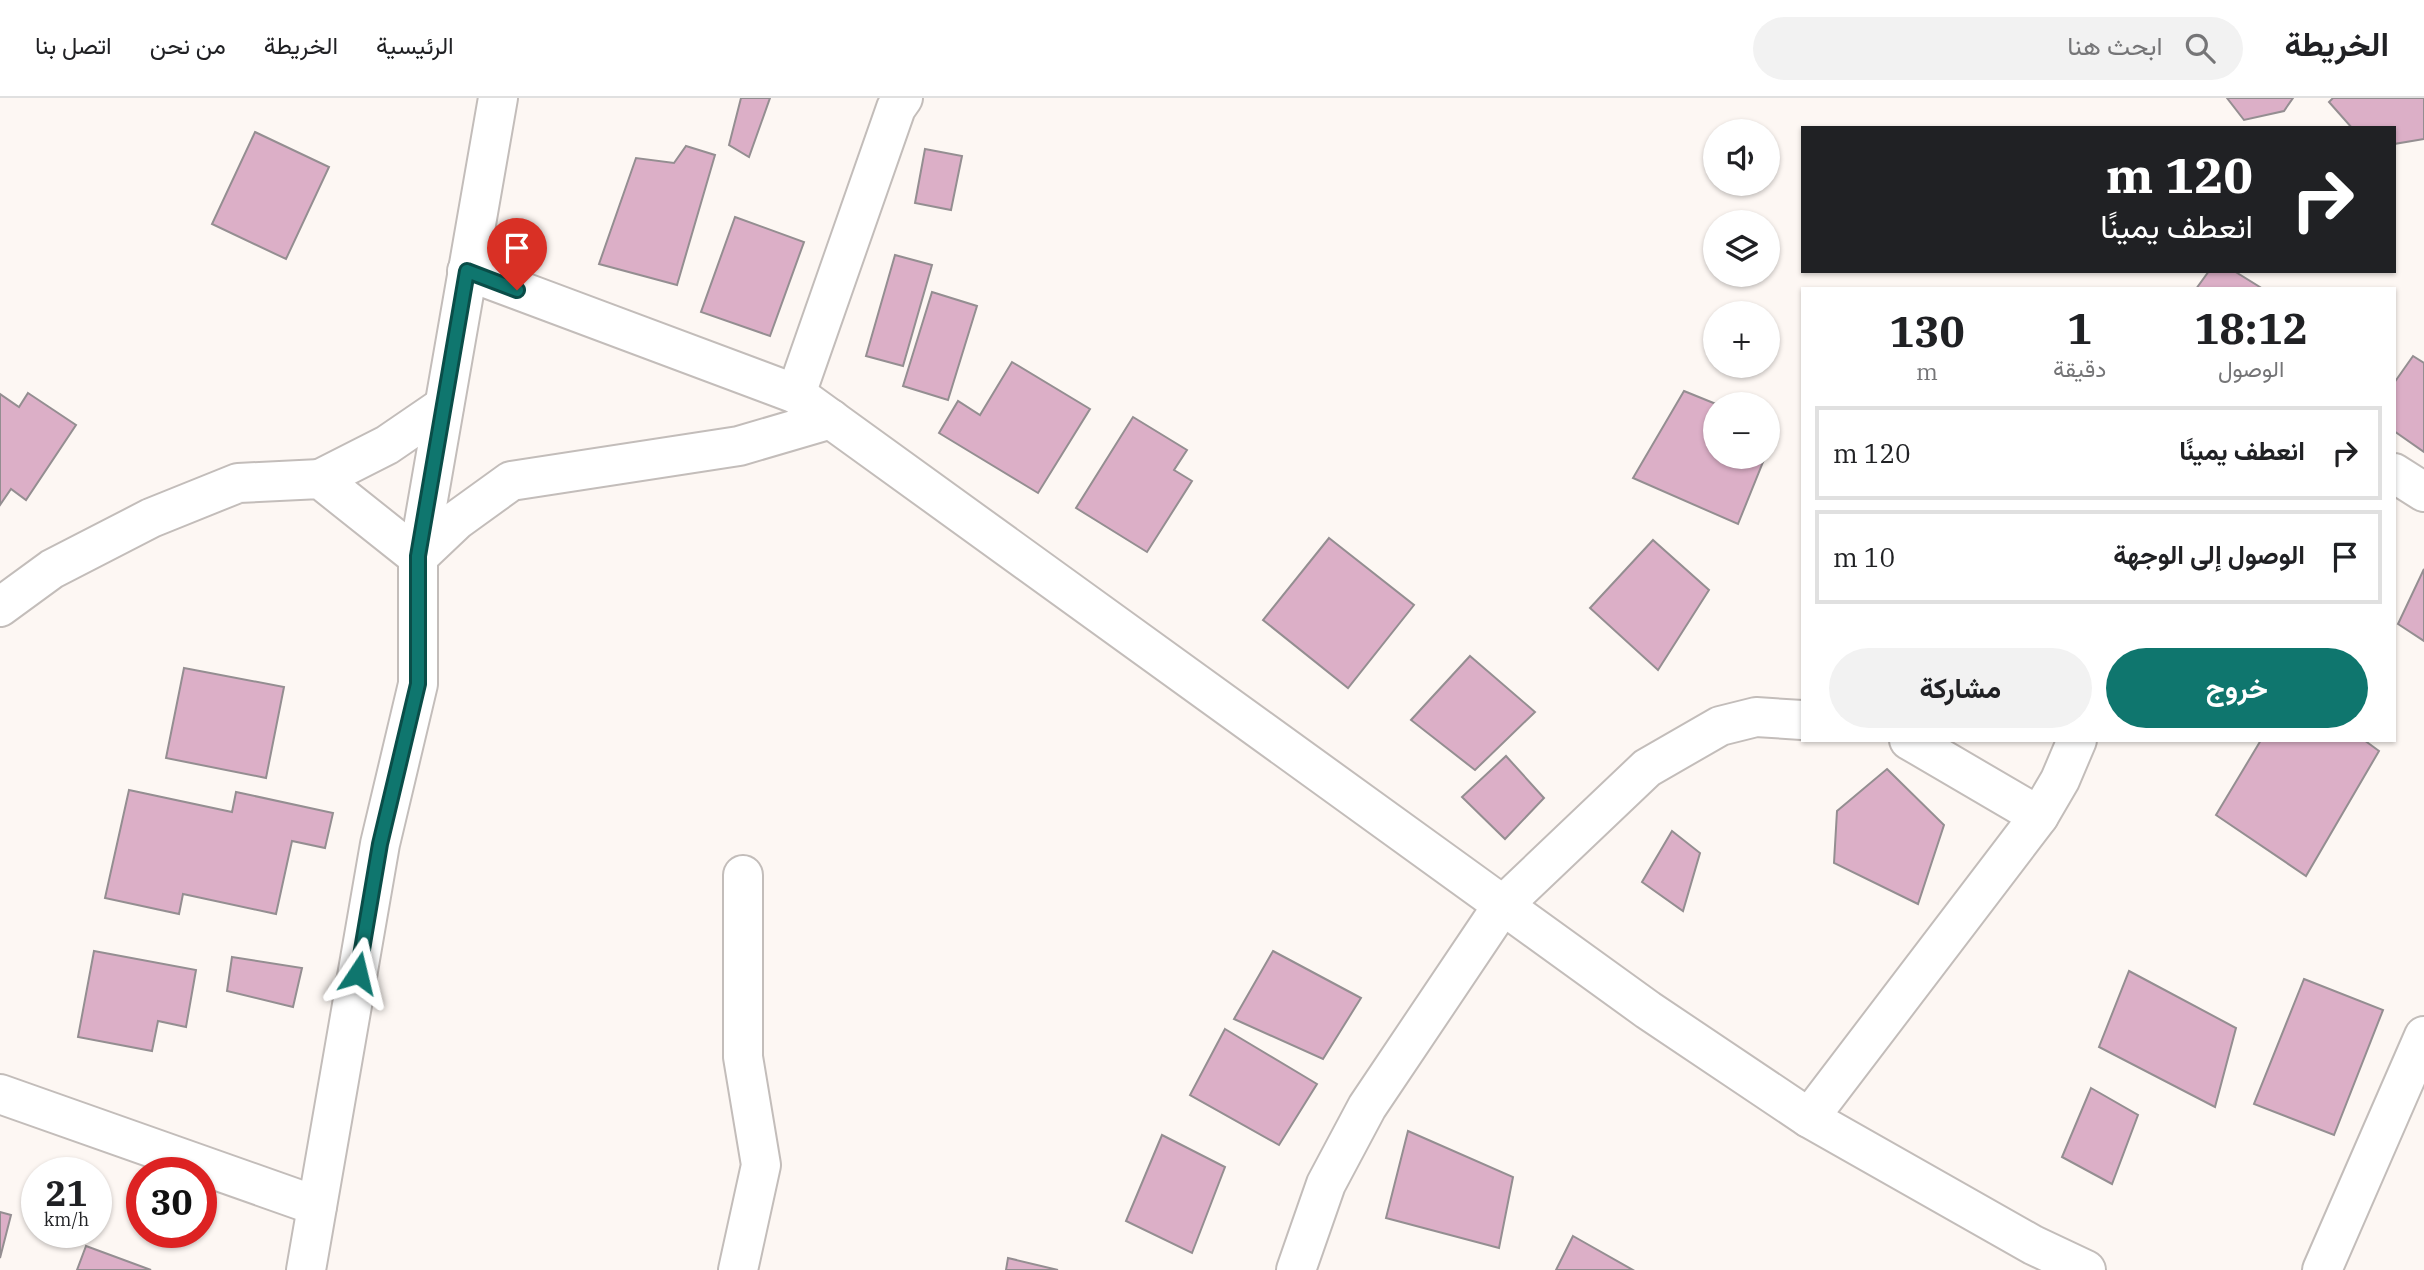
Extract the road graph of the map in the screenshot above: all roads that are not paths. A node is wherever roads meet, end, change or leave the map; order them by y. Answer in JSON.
{"nodes":[{"id":1,"x":498,"y":98,"type":"edge"},
{"id":2,"x":903,"y":98,"type":"edge"},
{"id":3,"x":467,"y":271,"type":"junction"},
{"id":4,"x":796,"y":394,"type":"junction"},
{"id":5,"x":444,"y":406,"type":"junction"},
{"id":6,"x":831,"y":419,"type":"junction"},
{"id":7,"x":2396,"y":474,"type":"edge"},
{"id":8,"x":320,"y":479,"type":"junction"},
{"id":9,"x":2424,"y":492,"type":"edge"},
{"id":10,"x":418,"y":556,"type":"junction"},
{"id":11,"x":0,"y":607,"type":"edge"},
{"id":12,"x":1801,"y":720,"type":"edge"},
{"id":13,"x":1912,"y":742,"type":"edge"},
{"id":14,"x":2076,"y":742,"type":"edge"},
{"id":15,"x":2039,"y":816,"type":"junction"},
{"id":16,"x":743,"y":875,"type":"dead end"},
{"id":17,"x":1502,"y":906,"type":"junction"},
{"id":18,"x":2424,"y":1035,"type":"edge"},
{"id":19,"x":0,"y":1094,"type":"edge"},
{"id":20,"x":1809,"y":1118,"type":"junction"},
{"id":21,"x":317,"y":1206,"type":"junction"},
{"id":22,"x":306,"y":1270,"type":"edge"},
{"id":23,"x":738,"y":1270,"type":"edge"},
{"id":24,"x":1296,"y":1270,"type":"edge"},
{"id":25,"x":2086,"y":1270,"type":"edge"},
{"id":26,"x":2322,"y":1270,"type":"edge"}],
"edges":[{"from":1,"to":3,"type":"street"},
{"from":2,"to":4,"type":"street"},
{"from":3,"to":4,"type":"street"},
{"from":3,"to":5,"type":"street"},
{"from":4,"to":6,"type":"street"},
{"from":5,"to":8,"type":"street"},
{"from":5,"to":10,"type":"street"},
{"from":6,"to":10,"type":"street"},
{"from":6,"to":17,"type":"street"},
{"from":7,"to":9,"type":"street"},
{"from":8,"to":10,"type":"street"},
{"from":8,"to":11,"type":"street"},
{"from":10,"to":21,"type":"street"},
{"from":12,"to":17,"type":"street"},
{"from":13,"to":15,"type":"street"},
{"from":14,"to":15,"type":"street"},
{"from":15,"to":20,"type":"street"},
{"from":16,"to":23,"type":"street"},
{"from":17,"to":20,"type":"street"},
{"from":17,"to":24,"type":"street"},
{"from":18,"to":26,"type":"street"},
{"from":19,"to":21,"type":"street"},
{"from":20,"to":25,"type":"street"},
{"from":21,"to":22,"type":"street"}]}
